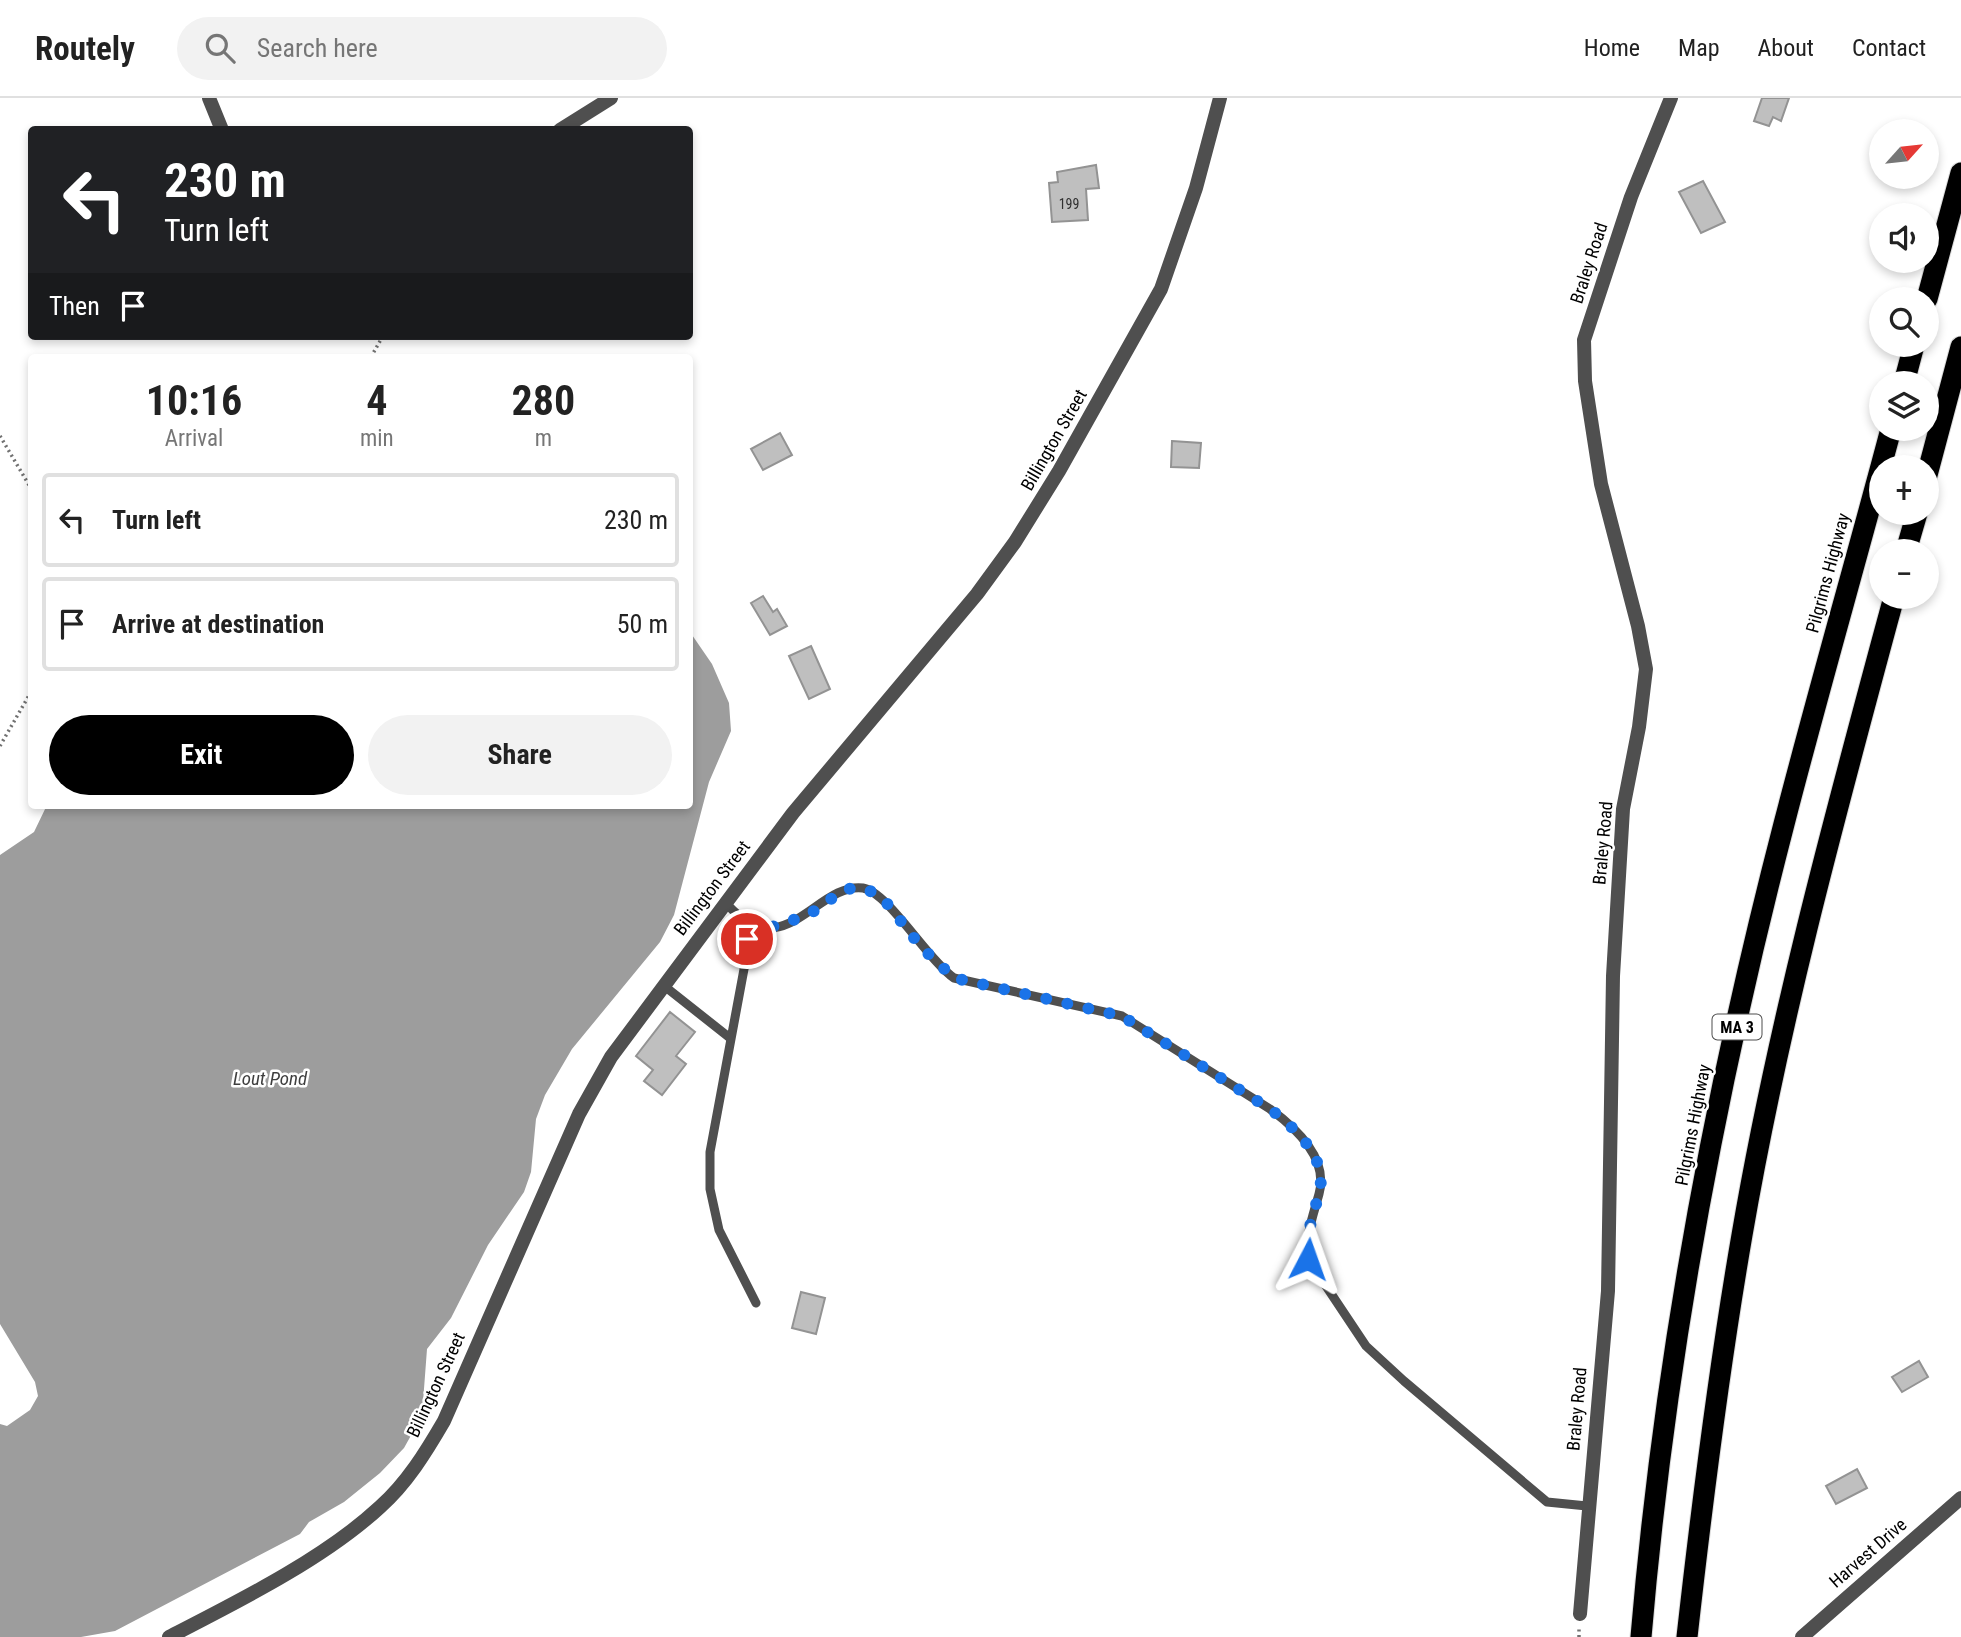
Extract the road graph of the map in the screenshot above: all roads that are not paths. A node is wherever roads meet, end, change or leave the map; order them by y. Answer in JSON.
{"nodes":[{"id":1,"x":209,"y":98,"type":"edge"},
{"id":2,"x":611,"y":98,"type":"edge"},
{"id":3,"x":1220,"y":98,"type":"edge"},
{"id":4,"x":1671,"y":98,"type":"edge"},
{"id":5,"x":220,"y":126,"type":"edge"},
{"id":6,"x":566,"y":126,"type":"edge"},
{"id":7,"x":1961,"y":173,"type":"edge"},
{"id":8,"x":1930,"y":287,"type":"edge"},
{"id":9,"x":1961,"y":347,"type":"edge"},
{"id":10,"x":1888,"y":441,"type":"edge"},
{"id":11,"x":1932,"y":455,"type":"edge"},
{"id":12,"x":1891,"y":609,"type":"edge"},
{"id":13,"x":725,"y":902,"type":"junction"},
{"id":14,"x":747,"y":923,"type":"junction"},
{"id":15,"x":663,"y":985,"type":"junction"},
{"id":16,"x":730,"y":1038,"type":"junction"},
{"id":17,"x":756,"y":1303,"type":"dead end"},
{"id":18,"x":1961,"y":1498,"type":"edge"},
{"id":19,"x":1587,"y":1506,"type":"junction"},
{"id":20,"x":1580,"y":1614,"type":"dead end"},
{"id":21,"x":169,"y":1637,"type":"edge"},
{"id":22,"x":1641,"y":1637,"type":"edge"},
{"id":23,"x":1687,"y":1637,"type":"edge"},
{"id":24,"x":1802,"y":1637,"type":"edge"}],
"edges":[{"from":1,"to":5,"type":"street"},
{"from":2,"to":6,"type":"street"},
{"from":3,"to":13,"type":"street","name":"Billington Street"},
{"from":4,"to":19,"type":"street","name":"Braley Road"},
{"from":7,"to":8,"type":"highway"},
{"from":9,"to":11,"type":"highway"},
{"from":10,"to":22,"type":"highway","name":"Pilgrims Highway","number":"MA 3"},
{"from":12,"to":23,"type":"highway","number":"MA 3"},
{"from":13,"to":14,"type":"lane"},
{"from":13,"to":15,"type":"street","name":"Billington Street"},
{"from":14,"to":16,"type":"lane"},
{"from":14,"to":19,"type":"lane"},
{"from":15,"to":16,"type":"lane"},
{"from":15,"to":21,"type":"street","name":"Billington Street"},
{"from":16,"to":17,"type":"lane"},
{"from":18,"to":24,"type":"street","name":"Harvest Drive"},
{"from":19,"to":20,"type":"street","name":"Braley Road"}]}
